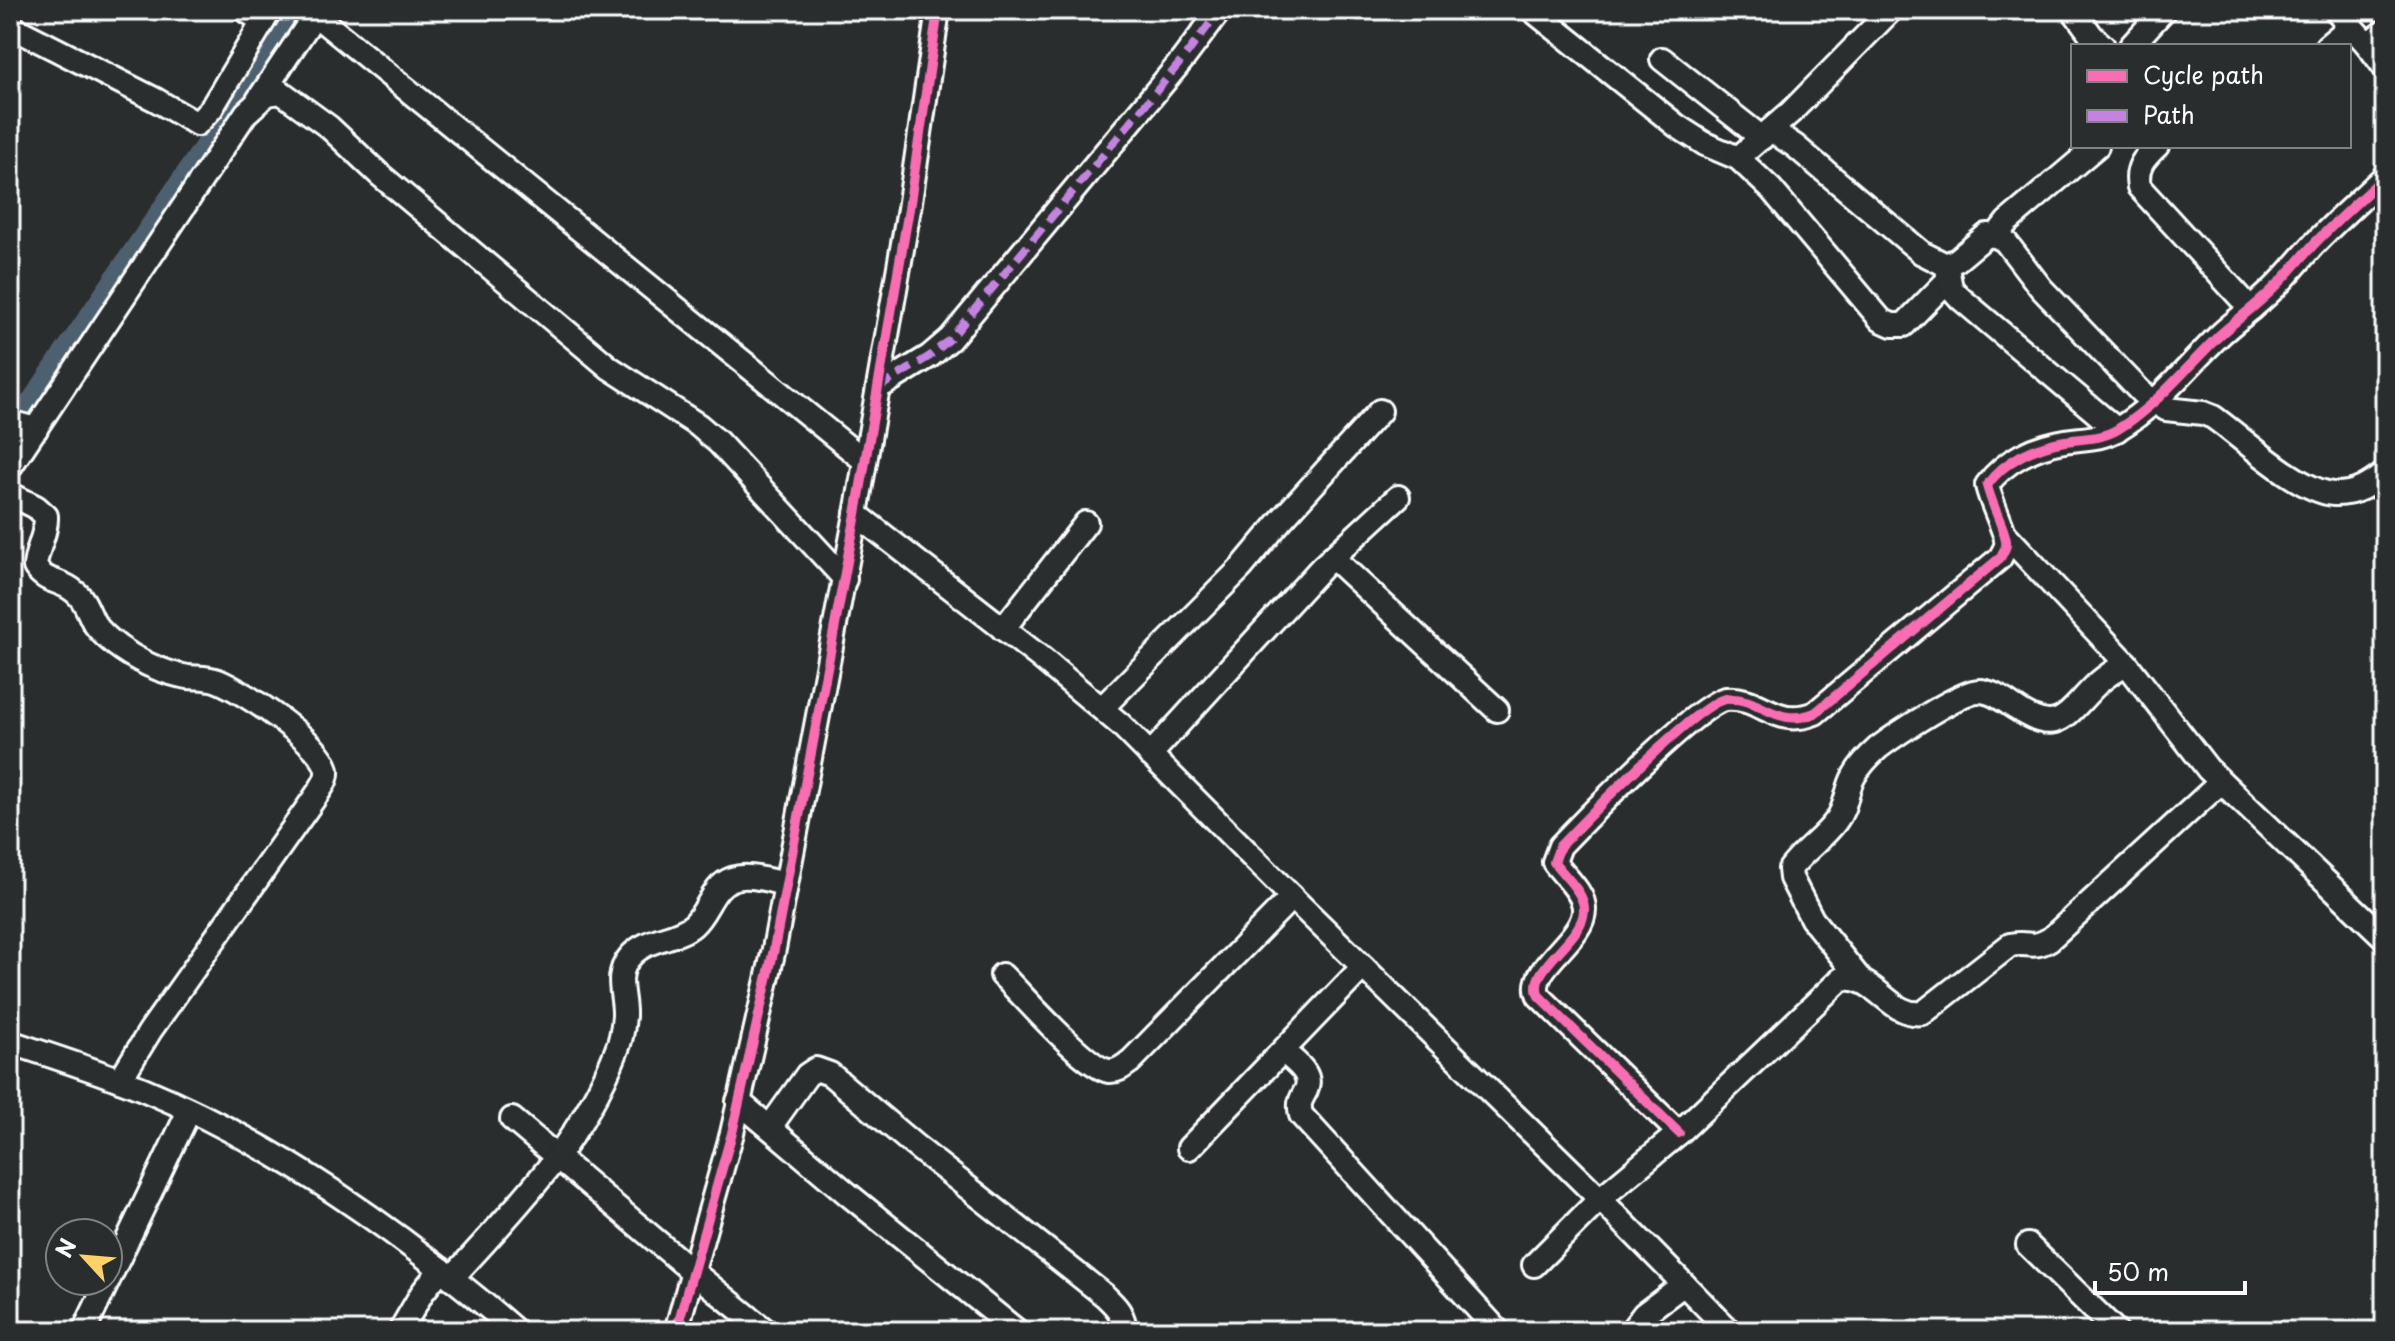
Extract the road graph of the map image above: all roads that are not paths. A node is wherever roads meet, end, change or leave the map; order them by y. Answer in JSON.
{"nodes":[{"id":1,"x":938,"y":10,"type":"edge"},
{"id":2,"x":1220,"y":10,"type":"edge"},
{"id":3,"x":1532,"y":10,"type":"edge"},
{"id":4,"x":1891,"y":10,"type":"edge"},
{"id":5,"x":2073,"y":10,"type":"edge"},
{"id":6,"x":2164,"y":10,"type":"edge"},
{"id":7,"x":317,"y":12,"type":"edge"},
{"id":8,"x":259,"y":14,"type":"edge"},
{"id":9,"x":2343,"y":18,"type":"edge"},
{"id":10,"x":10,"y":26,"type":"edge"},
{"id":11,"x":2376,"y":37,"type":"edge"},
{"id":12,"x":2101,"y":44,"type":"edge"},
{"id":13,"x":2133,"y":44,"type":"edge"},
{"id":14,"x":2328,"y":44,"type":"edge"},
{"id":15,"x":1662,"y":59,"type":"dead end"},
{"id":16,"x":2385,"y":68,"type":"edge"},
{"id":17,"x":258,"y":100,"type":"junction"},
{"id":18,"x":197,"y":124,"type":"junction"},
{"id":19,"x":1766,"y":134,"type":"junction"},
{"id":20,"x":227,"y":143,"type":"junction"},
{"id":21,"x":2095,"y":148,"type":"edge"},
{"id":22,"x":2155,"y":148,"type":"edge"},
{"id":23,"x":1738,"y":158,"type":"junction"},
{"id":24,"x":2385,"y":176,"type":"edge"},
{"id":25,"x":1996,"y":236,"type":"junction"},
{"id":26,"x":1947,"y":272,"type":"junction"},
{"id":27,"x":2251,"y":309,"type":"junction"},
{"id":28,"x":878,"y":388,"type":"junction"},
{"id":29,"x":2153,"y":402,"type":"junction"},
{"id":30,"x":1380,"y":411,"type":"dead end"},
{"id":31,"x":21,"y":426,"type":"edge"},
{"id":32,"x":2117,"y":430,"type":"junction"},
{"id":33,"x":865,"y":461,"type":"junction"},
{"id":34,"x":10,"y":467,"type":"edge"},
{"id":35,"x":2385,"y":473,"type":"edge"},
{"id":36,"x":10,"y":494,"type":"edge"},
{"id":37,"x":1398,"y":497,"type":"dead end"},
{"id":38,"x":856,"y":514,"type":"junction"},
{"id":39,"x":1086,"y":523,"type":"dead end"},
{"id":40,"x":2006,"y":535,"type":"junction"},
{"id":41,"x":1332,"y":557,"type":"junction"},
{"id":42,"x":845,"y":579,"type":"junction"},
{"id":43,"x":1003,"y":629,"type":"junction"},
{"id":44,"x":2126,"y":663,"type":"junction"},
{"id":45,"x":1102,"y":708,"type":"junction"},
{"id":46,"x":1497,"y":710,"type":"dead end"},
{"id":47,"x":1150,"y":755,"type":"junction"},
{"id":48,"x":2221,"y":782,"type":"junction"},
{"id":49,"x":786,"y":884,"type":"junction"},
{"id":50,"x":1292,"y":897,"type":"junction"},
{"id":51,"x":2385,"y":938,"type":"edge"},
{"id":52,"x":1363,"y":967,"type":"junction"},
{"id":53,"x":1002,"y":975,"type":"dead end"},
{"id":54,"x":1860,"y":979,"type":"junction"},
{"id":55,"x":10,"y":1042,"type":"edge"},
{"id":56,"x":1283,"y":1051,"type":"junction"},
{"id":57,"x":120,"y":1080,"type":"junction"},
{"id":58,"x":738,"y":1101,"type":"junction"},
{"id":59,"x":189,"y":1111,"type":"junction"},
{"id":60,"x":512,"y":1119,"type":"dead end"},
{"id":61,"x":770,"y":1127,"type":"junction"},
{"id":62,"x":1679,"y":1133,"type":"junction"},
{"id":63,"x":1189,"y":1148,"type":"dead end"},
{"id":64,"x":558,"y":1156,"type":"junction"},
{"id":65,"x":1600,"y":1199,"type":"junction"},
{"id":66,"x":2028,"y":1245,"type":"dead end"},
{"id":67,"x":1534,"y":1265,"type":"dead end"},
{"id":68,"x":693,"y":1272,"type":"junction"},
{"id":69,"x":446,"y":1274,"type":"junction"},
{"id":70,"x":1684,"y":1284,"type":"junction"},
{"id":71,"x":84,"y":1331,"type":"edge"},
{"id":72,"x":400,"y":1331,"type":"edge"},
{"id":73,"x":516,"y":1331,"type":"edge"},
{"id":74,"x":676,"y":1331,"type":"edge"},
{"id":75,"x":766,"y":1331,"type":"edge"},
{"id":76,"x":1017,"y":1331,"type":"edge"},
{"id":77,"x":1125,"y":1331,"type":"edge"},
{"id":78,"x":1498,"y":1331,"type":"edge"},
{"id":79,"x":1631,"y":1331,"type":"edge"},
{"id":80,"x":1730,"y":1331,"type":"edge"},
{"id":81,"x":2116,"y":1331,"type":"edge"}],
"edges":[{"from":1,"to":28,"type":"street"},
{"from":2,"to":28,"type":"street"},
{"from":3,"to":23,"type":"street"},
{"from":4,"to":19,"type":"street"},
{"from":5,"to":12,"type":"street"},
{"from":6,"to":13,"type":"street"},
{"from":7,"to":17,"type":"street"},
{"from":7,"to":33,"type":"street"},
{"from":8,"to":18,"type":"street"},
{"from":9,"to":11,"type":"street"},
{"from":9,"to":14,"type":"street"},
{"from":10,"to":18,"type":"street"},
{"from":11,"to":16,"type":"street"},
{"from":15,"to":19,"type":"street"},
{"from":17,"to":20,"type":"street"},
{"from":17,"to":42,"type":"street"},
{"from":18,"to":20,"type":"street"},
{"from":19,"to":23,"type":"street"},
{"from":19,"to":26,"type":"street"},
{"from":20,"to":31,"type":"street"},
{"from":21,"to":25,"type":"street"},
{"from":22,"to":27,"type":"street"},
{"from":23,"to":26,"type":"street"},
{"from":24,"to":27,"type":"street"},
{"from":25,"to":26,"type":"street"},
{"from":25,"to":29,"type":"street"},
{"from":26,"to":32,"type":"street"},
{"from":27,"to":29,"type":"street"},
{"from":28,"to":33,"type":"street"},
{"from":29,"to":32,"type":"street"},
{"from":29,"to":35,"type":"street"},
{"from":30,"to":45,"type":"street"},
{"from":31,"to":34,"type":"street"},
{"from":32,"to":40,"type":"street"},
{"from":33,"to":38,"type":"street"},
{"from":36,"to":57,"type":"street"},
{"from":37,"to":41,"type":"street"},
{"from":38,"to":42,"type":"street"},
{"from":38,"to":43,"type":"street"},
{"from":39,"to":43,"type":"street"},
{"from":40,"to":44,"type":"street"},
{"from":40,"to":62,"type":"street"},
{"from":41,"to":46,"type":"street"},
{"from":41,"to":47,"type":"street"},
{"from":42,"to":49,"type":"street"},
{"from":43,"to":45,"type":"street"},
{"from":44,"to":48,"type":"street"},
{"from":44,"to":54,"type":"street"},
{"from":45,"to":47,"type":"street"},
{"from":47,"to":50,"type":"street"},
{"from":48,"to":51,"type":"street"},
{"from":48,"to":54,"type":"street"},
{"from":49,"to":58,"type":"street"},
{"from":49,"to":64,"type":"street"},
{"from":50,"to":52,"type":"street"},
{"from":50,"to":53,"type":"street"},
{"from":52,"to":56,"type":"street"},
{"from":52,"to":65,"type":"street"},
{"from":54,"to":62,"type":"street"},
{"from":55,"to":57,"type":"street"},
{"from":56,"to":63,"type":"street"},
{"from":56,"to":78,"type":"street"},
{"from":57,"to":59,"type":"street"},
{"from":58,"to":61,"type":"street"},
{"from":58,"to":68,"type":"street"},
{"from":59,"to":69,"type":"street"},
{"from":59,"to":71,"type":"street"},
{"from":60,"to":64,"type":"street"},
{"from":61,"to":76,"type":"street"},
{"from":61,"to":77,"type":"street"},
{"from":62,"to":65,"type":"street"},
{"from":64,"to":68,"type":"street"},
{"from":64,"to":69,"type":"street"},
{"from":65,"to":67,"type":"street"},
{"from":65,"to":70,"type":"street"},
{"from":66,"to":81,"type":"street"},
{"from":68,"to":74,"type":"street"},
{"from":68,"to":75,"type":"street"},
{"from":69,"to":72,"type":"street"},
{"from":69,"to":73,"type":"street"},
{"from":70,"to":79,"type":"street"},
{"from":70,"to":80,"type":"street"}]}
